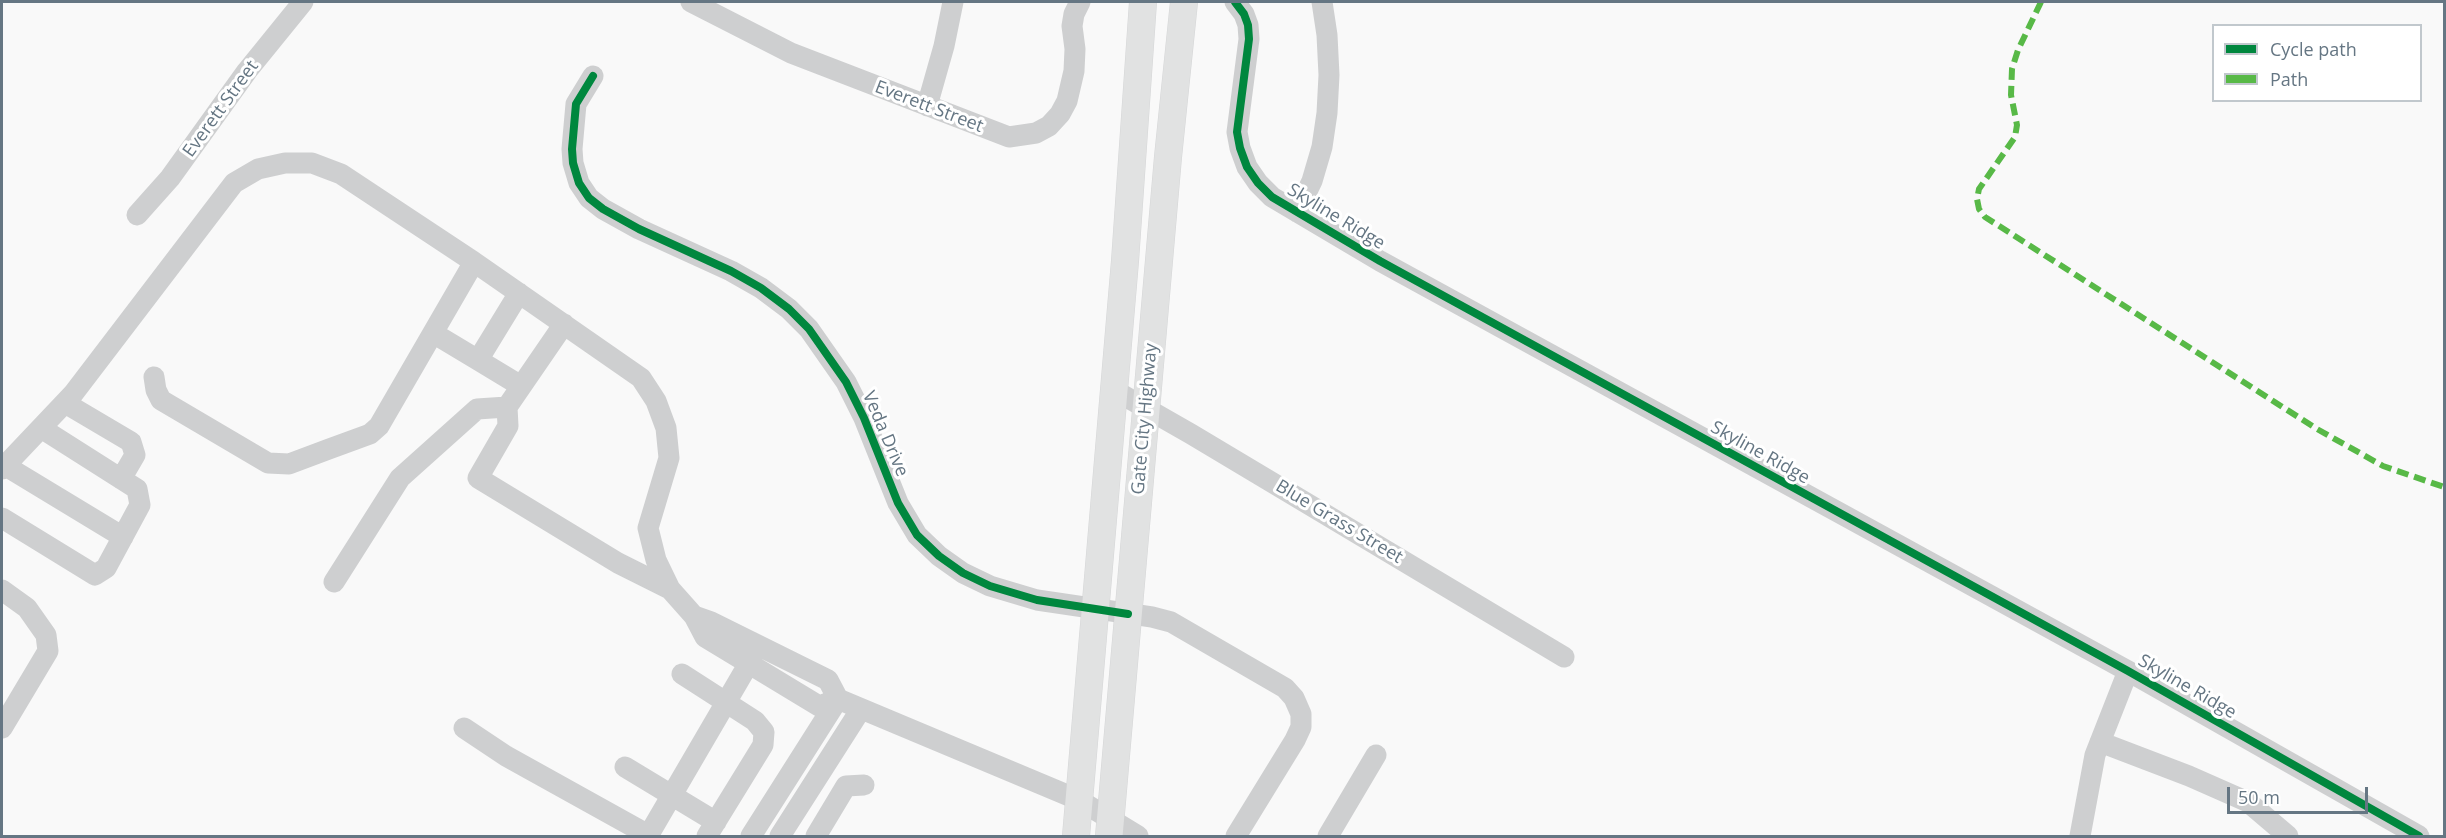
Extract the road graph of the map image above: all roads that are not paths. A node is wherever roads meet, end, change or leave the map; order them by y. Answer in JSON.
{"nodes":[{"id":1,"x":303,"y":2,"type":"edge"},
{"id":2,"x":691,"y":2,"type":"edge"},
{"id":3,"x":953,"y":2,"type":"edge"},
{"id":4,"x":1080,"y":2,"type":"edge"},
{"id":5,"x":1143,"y":2,"type":"edge"},
{"id":6,"x":1184,"y":2,"type":"edge"},
{"id":7,"x":1235,"y":2,"type":"edge"},
{"id":8,"x":1322,"y":2,"type":"edge"},
{"id":9,"x":593,"y":76,"type":"dead end"},
{"id":10,"x":927,"y":106,"type":"junction"},
{"id":11,"x":1297,"y":212,"type":"junction"},
{"id":12,"x":137,"y":215,"type":"dead end"},
{"id":13,"x":474,"y":262,"type":"junction"},
{"id":14,"x":519,"y":293,"type":"junction"},
{"id":15,"x":564,"y":324,"type":"junction"},
{"id":16,"x":433,"y":333,"type":"junction"},
{"id":17,"x":478,"y":360,"type":"junction"},
{"id":18,"x":153,"y":377,"type":"dead end"},
{"id":19,"x":521,"y":386,"type":"junction"},
{"id":20,"x":1114,"y":390,"type":"junction"},
{"id":21,"x":65,"y":403,"type":"junction"},
{"id":22,"x":507,"y":406,"type":"junction"},
{"id":23,"x":1146,"y":409,"type":"junction"},
{"id":24,"x":41,"y":428,"type":"junction"},
{"id":25,"x":3,"y":467,"type":"edge"},
{"id":26,"x":121,"y":478,"type":"junction"},
{"id":27,"x":2,"y":518,"type":"edge"},
{"id":28,"x":123,"y":537,"type":"junction"},
{"id":29,"x":334,"y":582,"type":"dead end"},
{"id":30,"x":2,"y":590,"type":"edge"},
{"id":31,"x":670,"y":590,"type":"junction"},
{"id":32,"x":1095,"y":609,"type":"junction"},
{"id":33,"x":1128,"y":614,"type":"junction"},
{"id":34,"x":694,"y":616,"type":"junction"},
{"id":35,"x":1564,"y":657,"type":"dead end"},
{"id":36,"x":749,"y":663,"type":"junction"},
{"id":37,"x":2128,"y":670,"type":"junction"},
{"id":38,"x":682,"y":674,"type":"dead end"},
{"id":39,"x":838,"y":699,"type":"junction"},
{"id":40,"x":726,"y":702,"type":"junction"},
{"id":41,"x":861,"y":709,"type":"junction"},
{"id":42,"x":2,"y":728,"type":"edge"},
{"id":43,"x":464,"y":728,"type":"dead end"},
{"id":44,"x":2100,"y":742,"type":"junction"},
{"id":45,"x":1376,"y":755,"type":"dead end"},
{"id":46,"x":625,"y":767,"type":"dead end"},
{"id":47,"x":864,"y":784,"type":"dead end"},
{"id":48,"x":672,"y":795,"type":"junction"},
{"id":49,"x":1079,"y":800,"type":"junction"},
{"id":50,"x":773,"y":802,"type":"junction"},
{"id":51,"x":794,"y":816,"type":"junction"},
{"id":52,"x":1110,"y":828,"type":"edge"},
{"id":53,"x":712,"y":829,"type":"edge"},
{"id":54,"x":820,"y":832,"type":"edge"},
{"id":55,"x":648,"y":836,"type":"edge"},
{"id":56,"x":751,"y":837,"type":"edge"},
{"id":57,"x":780,"y":837,"type":"edge"},
{"id":58,"x":1076,"y":837,"type":"edge"},
{"id":59,"x":1138,"y":837,"type":"edge"},
{"id":60,"x":1236,"y":837,"type":"edge"},
{"id":61,"x":1328,"y":837,"type":"edge"},
{"id":62,"x":2080,"y":837,"type":"edge"},
{"id":63,"x":2288,"y":837,"type":"edge"},
{"id":64,"x":2419,"y":837,"type":"edge"}],
"edges":[{"from":1,"to":12,"type":"street","name":"Everett Street"},
{"from":2,"to":10,"type":"street","name":"Everett Street"},
{"from":3,"to":10,"type":"street"},
{"from":4,"to":10,"type":"street","name":"Everett Street"},
{"from":5,"to":20,"type":"main road","name":"Gate City Highway"},
{"from":6,"to":23,"type":"main road","name":"Gate City Highway"},
{"from":7,"to":11,"type":"street","name":"Skyline Ridge"},
{"from":8,"to":11,"type":"street"},
{"from":9,"to":32,"type":"street","name":"Veda Drive"},
{"from":11,"to":37,"type":"street","name":"Skyline Ridge"},
{"from":13,"to":14,"type":"street"},
{"from":13,"to":16,"type":"street"},
{"from":13,"to":21,"type":"street"},
{"from":14,"to":15,"type":"street"},
{"from":14,"to":17,"type":"street"},
{"from":15,"to":19,"type":"street"},
{"from":15,"to":31,"type":"street"},
{"from":16,"to":17,"type":"street"},
{"from":16,"to":18,"type":"street"},
{"from":17,"to":19,"type":"street"},
{"from":19,"to":22,"type":"street"},
{"from":20,"to":23,"type":"street","name":"Blue Grass Street"},
{"from":20,"to":32,"type":"main road","name":"Gate City Highway"},
{"from":21,"to":24,"type":"street"},
{"from":21,"to":26,"type":"street"},
{"from":22,"to":29,"type":"street"},
{"from":22,"to":31,"type":"street"},
{"from":23,"to":33,"type":"main road","name":"Gate City Highway"},
{"from":23,"to":35,"type":"street","name":"Blue Grass Street"},
{"from":24,"to":25,"type":"street"},
{"from":24,"to":26,"type":"street"},
{"from":25,"to":28,"type":"street"},
{"from":26,"to":28,"type":"street"},
{"from":27,"to":28,"type":"street"},
{"from":30,"to":42,"type":"street"},
{"from":31,"to":34,"type":"street"},
{"from":32,"to":33,"type":"street","name":"Veda Drive"},
{"from":32,"to":49,"type":"main road","name":"Gate City Highway"},
{"from":33,"to":52,"type":"main road","name":"Gate City Highway"},
{"from":33,"to":60,"type":"street","name":"Veda Drive"},
{"from":34,"to":36,"type":"street"},
{"from":34,"to":39,"type":"street"},
{"from":36,"to":39,"type":"street"},
{"from":36,"to":40,"type":"street"},
{"from":37,"to":44,"type":"street"},
{"from":37,"to":64,"type":"street","name":"Skyline Ridge"},
{"from":38,"to":40,"type":"street"},
{"from":39,"to":41,"type":"street"},
{"from":39,"to":50,"type":"street"},
{"from":40,"to":48,"type":"street"},
{"from":40,"to":53,"type":"street"},
{"from":41,"to":49,"type":"street"},
{"from":41,"to":51,"type":"street"},
{"from":43,"to":55,"type":"street"},
{"from":44,"to":62,"type":"street"},
{"from":44,"to":63,"type":"street"},
{"from":45,"to":61,"type":"street"},
{"from":46,"to":48,"type":"street"},
{"from":47,"to":54,"type":"street"},
{"from":48,"to":53,"type":"street"},
{"from":48,"to":55,"type":"street"},
{"from":49,"to":52,"type":"street"},
{"from":49,"to":58,"type":"main road","name":"Gate City Highway"},
{"from":50,"to":51,"type":"street"},
{"from":50,"to":56,"type":"street"},
{"from":51,"to":54,"type":"street"},
{"from":51,"to":57,"type":"street"},
{"from":52,"to":59,"type":"street"}]}
